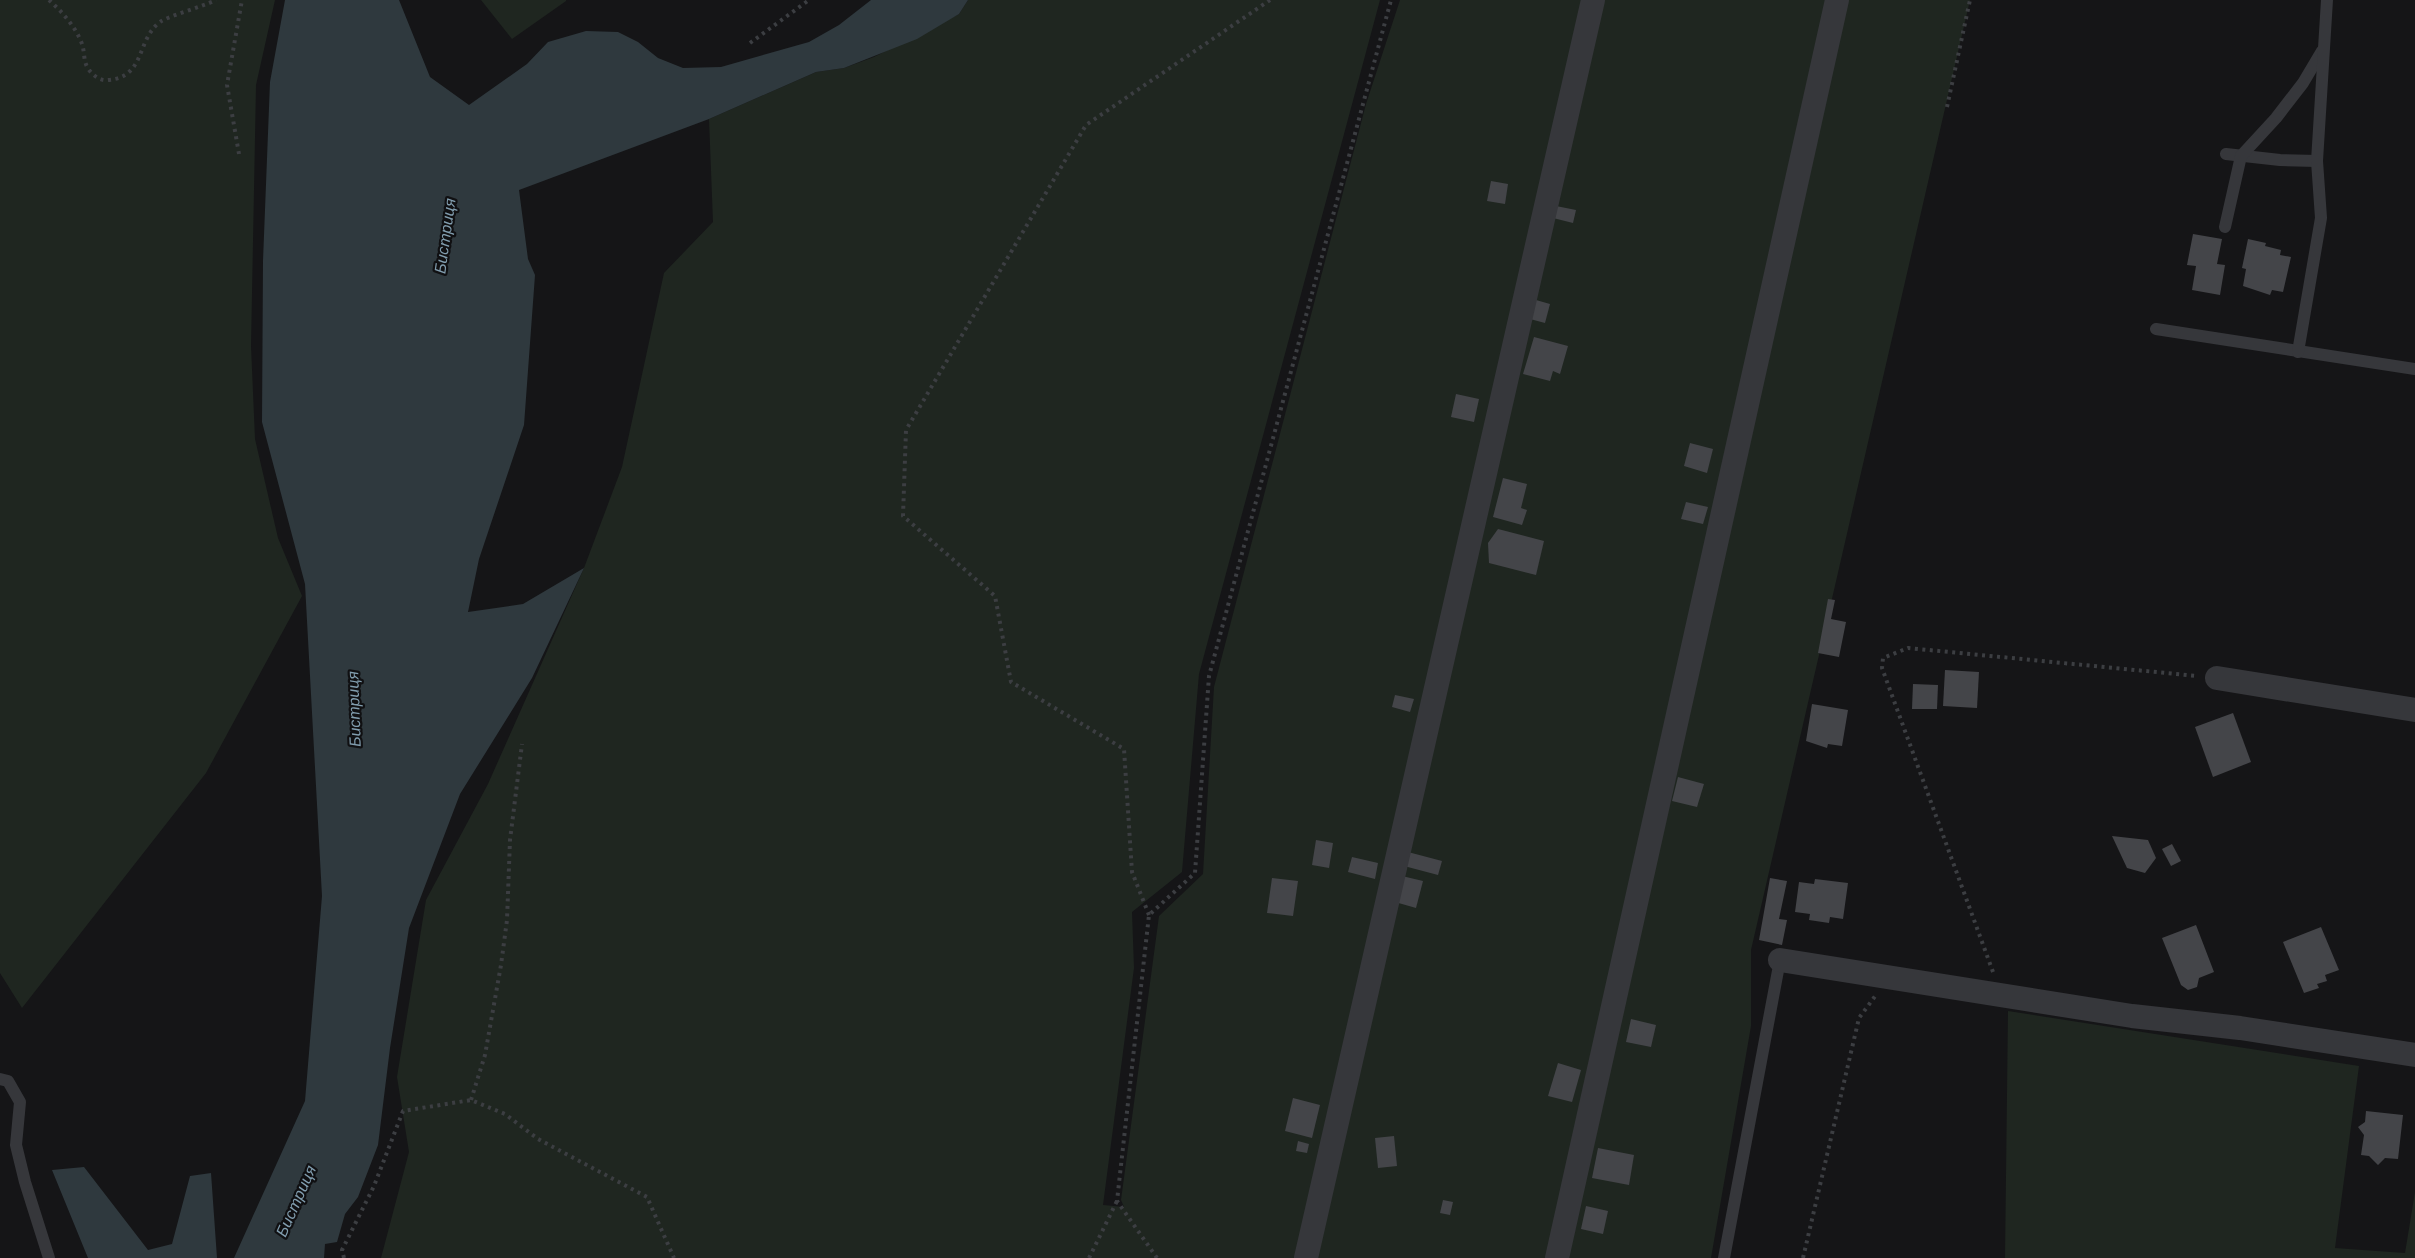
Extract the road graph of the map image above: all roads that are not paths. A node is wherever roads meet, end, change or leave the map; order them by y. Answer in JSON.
{"nodes":[{"id":1,"x":1593,"y":0,"type":"edge"},
{"id":2,"x":1837,"y":0,"type":"edge"},
{"id":3,"x":2327,"y":0,"type":"edge"},
{"id":4,"x":2324,"y":47,"type":"junction"},
{"id":5,"x":2226,"y":154,"type":"dead end"},
{"id":6,"x":2241,"y":156,"type":"junction"},
{"id":7,"x":2317,"y":161,"type":"junction"},
{"id":8,"x":2225,"y":227,"type":"dead end"},
{"id":9,"x":2156,"y":329,"type":"dead end"},
{"id":10,"x":2298,"y":352,"type":"junction"},
{"id":11,"x":2415,"y":369,"type":"edge"},
{"id":12,"x":2217,"y":678,"type":"road end"},
{"id":13,"x":2415,"y":710,"type":"edge"},
{"id":14,"x":1780,"y":960,"type":"joint"},
{"id":15,"x":2415,"y":1055,"type":"edge"},
{"id":16,"x":0,"y":1079,"type":"edge"},
{"id":17,"x":49,"y":1258,"type":"edge"},
{"id":18,"x":1306,"y":1258,"type":"edge"},
{"id":19,"x":1557,"y":1258,"type":"edge"},
{"id":20,"x":1724,"y":1258,"type":"edge"}],
"edges":[{"from":1,"to":18,"type":"street"},
{"from":2,"to":19,"type":"street"},
{"from":3,"to":4,"type":"lane"},
{"from":4,"to":6,"type":"lane"},
{"from":4,"to":7,"type":"lane"},
{"from":5,"to":6,"type":"lane"},
{"from":6,"to":7,"type":"lane"},
{"from":6,"to":8,"type":"lane"},
{"from":7,"to":10,"type":"lane"},
{"from":9,"to":10,"type":"lane"},
{"from":10,"to":11,"type":"lane"},
{"from":12,"to":13,"type":"street"},
{"from":14,"to":15,"type":"street"},
{"from":14,"to":20,"type":"lane"},
{"from":16,"to":17,"type":"lane"}]}
